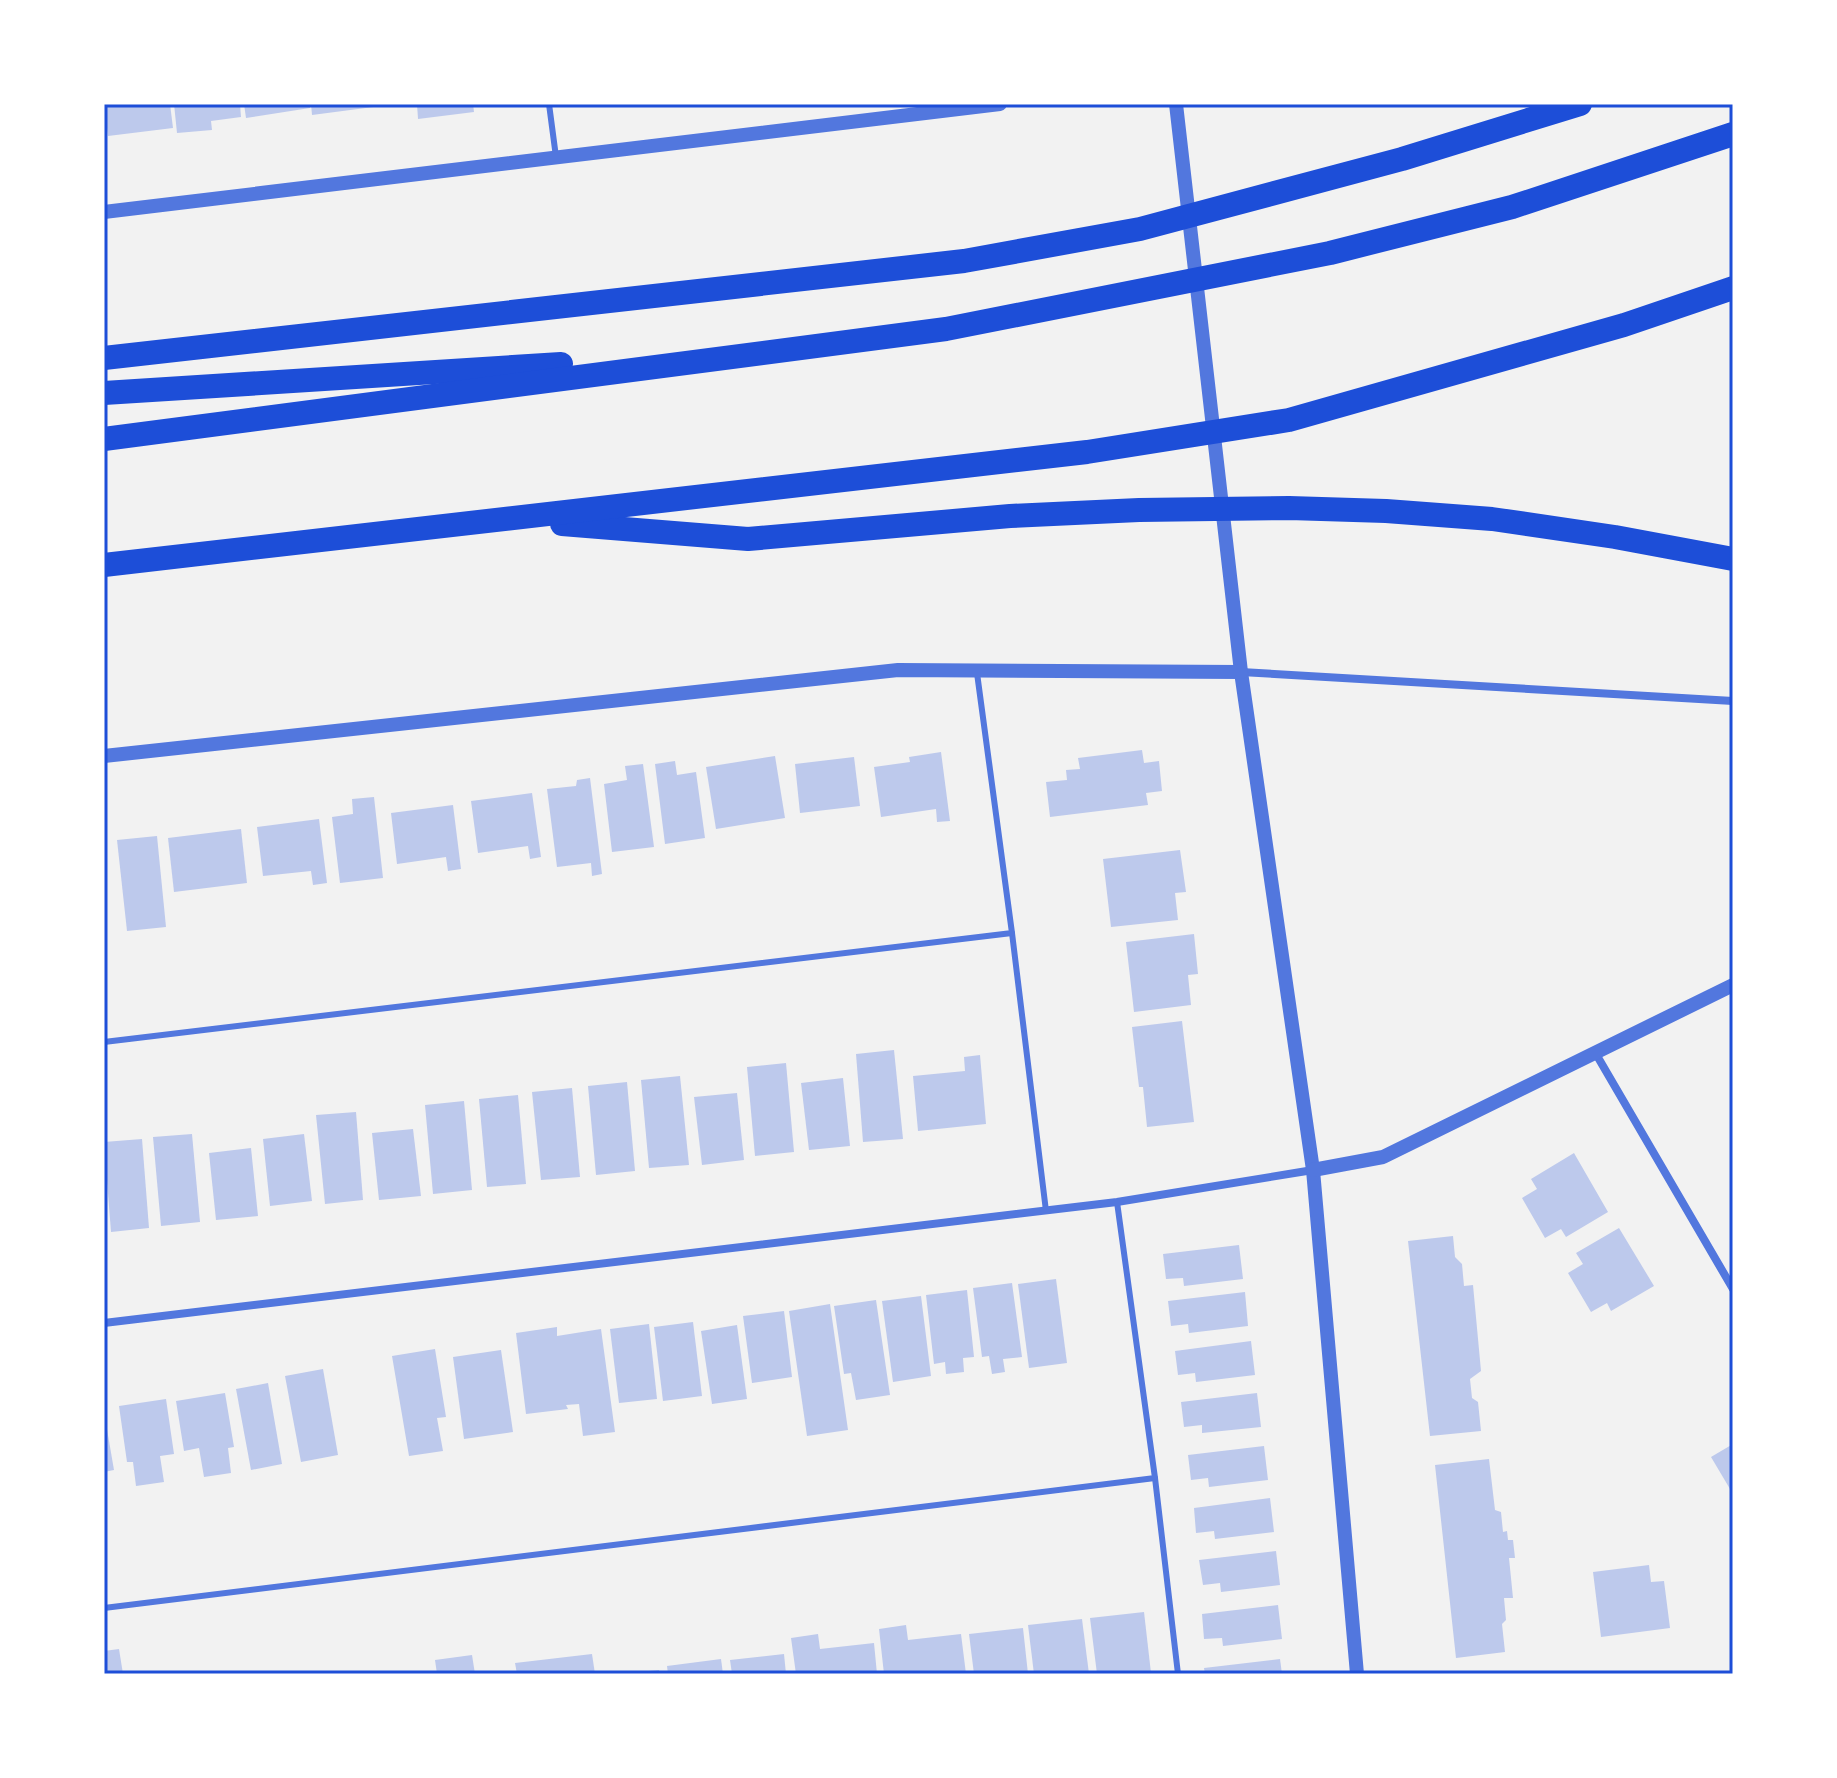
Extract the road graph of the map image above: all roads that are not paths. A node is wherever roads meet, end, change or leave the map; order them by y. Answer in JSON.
{"nodes":[{"id":1,"x":549,"y":104,"type":"edge"},
{"id":2,"x":1000,"y":104,"type":"edge"},
{"id":3,"x":1176,"y":104,"type":"edge"},
{"id":4,"x":1580,"y":104,"type":"edge"},
{"id":5,"x":1733,"y":134,"type":"edge"},
{"id":6,"x":556,"y":157,"type":"junction"},
{"id":7,"x":104,"y":212,"type":"edge"},
{"id":8,"x":1733,"y":288,"type":"edge"},
{"id":9,"x":771,"y":352,"type":"junction"},
{"id":10,"x":104,"y":358,"type":"edge"},
{"id":11,"x":104,"y":393,"type":"edge"},
{"id":12,"x":104,"y":439,"type":"edge"},
{"id":13,"x":507,"y":520,"type":"junction"},
{"id":14,"x":1733,"y":559,"type":"edge"},
{"id":15,"x":104,"y":565,"type":"edge"},
{"id":16,"x":977,"y":670,"type":"junction"},
{"id":17,"x":1241,"y":672,"type":"junction"},
{"id":18,"x":1733,"y":701,"type":"edge"},
{"id":19,"x":104,"y":756,"type":"edge"},
{"id":20,"x":1012,"y":933,"type":"junction"},
{"id":21,"x":1733,"y":985,"type":"edge"},
{"id":22,"x":104,"y":1042,"type":"edge"},
{"id":23,"x":1596,"y":1054,"type":"junction"},
{"id":24,"x":1313,"y":1170,"type":"junction"},
{"id":25,"x":1117,"y":1202,"type":"junction"},
{"id":26,"x":1046,"y":1211,"type":"junction"},
{"id":27,"x":1733,"y":1289,"type":"edge"},
{"id":28,"x":104,"y":1323,"type":"edge"},
{"id":29,"x":1155,"y":1478,"type":"junction"},
{"id":30,"x":104,"y":1608,"type":"edge"},
{"id":31,"x":1178,"y":1674,"type":"edge"},
{"id":32,"x":1357,"y":1674,"type":"edge"}],
"edges":[{"from":1,"to":6,"type":"lane"},
{"from":2,"to":6,"type":"street"},
{"from":3,"to":17,"type":"street"},
{"from":4,"to":10,"type":"highway"},
{"from":5,"to":9,"type":"highway"},
{"from":6,"to":7,"type":"street"},
{"from":8,"to":13,"type":"highway"},
{"from":9,"to":11,"type":"highway"},
{"from":9,"to":12,"type":"highway"},
{"from":13,"to":14,"type":"highway"},
{"from":13,"to":15,"type":"highway"},
{"from":16,"to":17,"type":"street"},
{"from":16,"to":19,"type":"street"},
{"from":16,"to":20,"type":"lane"},
{"from":17,"to":18,"type":"street"},
{"from":17,"to":24,"type":"street"},
{"from":20,"to":22,"type":"lane"},
{"from":20,"to":26,"type":"lane"},
{"from":21,"to":23,"type":"street"},
{"from":23,"to":24,"type":"street"},
{"from":23,"to":27,"type":"street"},
{"from":24,"to":25,"type":"street"},
{"from":24,"to":32,"type":"street"},
{"from":25,"to":26,"type":"street"},
{"from":25,"to":29,"type":"lane"},
{"from":26,"to":28,"type":"street"},
{"from":29,"to":30,"type":"lane"},
{"from":29,"to":31,"type":"lane"}]}
